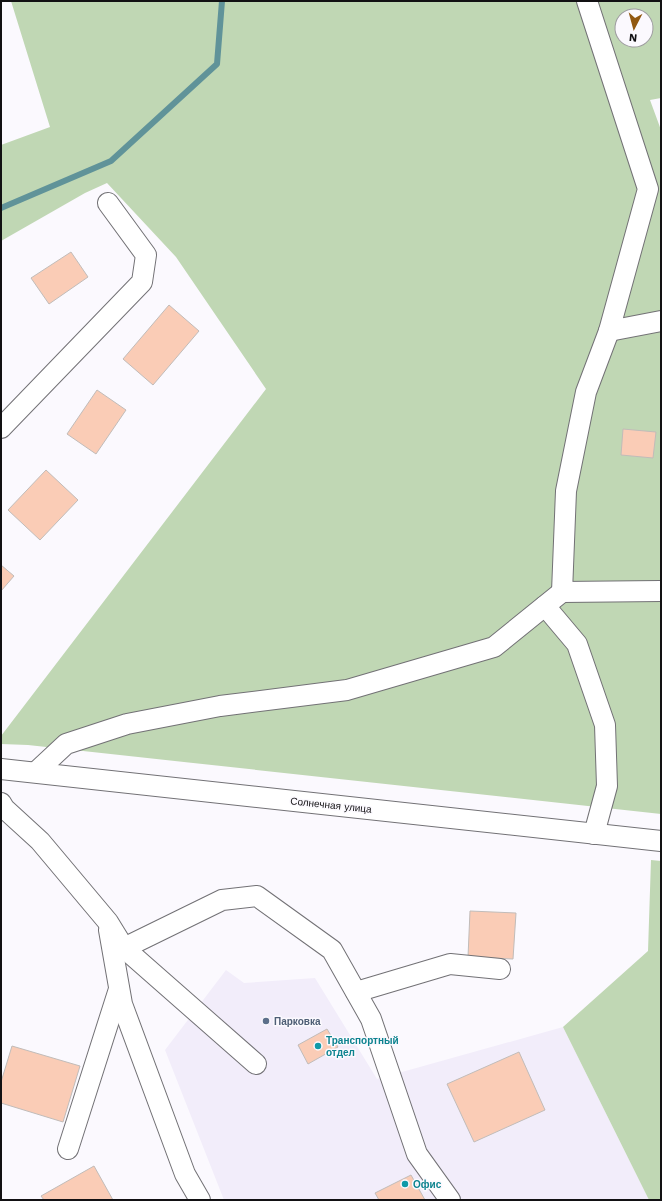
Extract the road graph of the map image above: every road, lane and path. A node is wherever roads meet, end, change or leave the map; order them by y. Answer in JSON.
{"nodes":[{"id":1,"x":587,"y":1,"type":"edge"},
{"id":2,"x":108,"y":203,"type":"dead end"},
{"id":3,"x":661,"y":322,"type":"edge"},
{"id":4,"x":609,"y":331,"type":"junction"},
{"id":5,"x":1,"y":428,"type":"edge"},
{"id":6,"x":661,"y":591,"type":"edge"},
{"id":7,"x":562,"y":592,"type":"junction"},
{"id":8,"x":545,"y":606,"type":"junction"},
{"id":9,"x":1,"y":768,"type":"edge"},
{"id":10,"x":36,"y":772,"type":"junction"},
{"id":11,"x":1,"y":803,"type":"edge"},
{"id":12,"x":1,"y":824,"type":"edge"},
{"id":13,"x":25,"y":827,"type":"junction"},
{"id":14,"x":594,"y":834,"type":"junction"},
{"id":15,"x":661,"y":841,"type":"edge"},
{"id":16,"x":108,"y":922,"type":"junction"},
{"id":17,"x":124,"y":948,"type":"junction"},
{"id":18,"x":500,"y":969,"type":"dead end"},
{"id":19,"x":119,"y":989,"type":"junction"},
{"id":20,"x":356,"y":992,"type":"junction"},
{"id":21,"x":256,"y":1064,"type":"dead end"},
{"id":22,"x":68,"y":1149,"type":"dead end"},
{"id":23,"x":200,"y":1200,"type":"edge"},
{"id":24,"x":450,"y":1200,"type":"edge"}],
"edges":[{"from":1,"to":4,"type":"street"},
{"from":2,"to":5,"type":"street"},
{"from":3,"to":4,"type":"street"},
{"from":4,"to":7,"type":"street"},
{"from":6,"to":7,"type":"street"},
{"from":7,"to":8,"type":"street"},
{"from":8,"to":10,"type":"street"},
{"from":8,"to":14,"type":"street"},
{"from":9,"to":10,"type":"street","name":"Солнечная улица"},
{"from":10,"to":14,"type":"street","name":"Солнечная улица"},
{"from":11,"to":13,"type":"street"},
{"from":12,"to":13,"type":"street"},
{"from":13,"to":16,"type":"street"},
{"from":14,"to":15,"type":"street","name":"Солнечная улица"},
{"from":16,"to":17,"type":"street"},
{"from":16,"to":19,"type":"street"},
{"from":17,"to":20,"type":"street"},
{"from":17,"to":21,"type":"street"},
{"from":18,"to":20,"type":"street"},
{"from":19,"to":22,"type":"street"},
{"from":19,"to":23,"type":"street"},
{"from":20,"to":24,"type":"street"}]}
